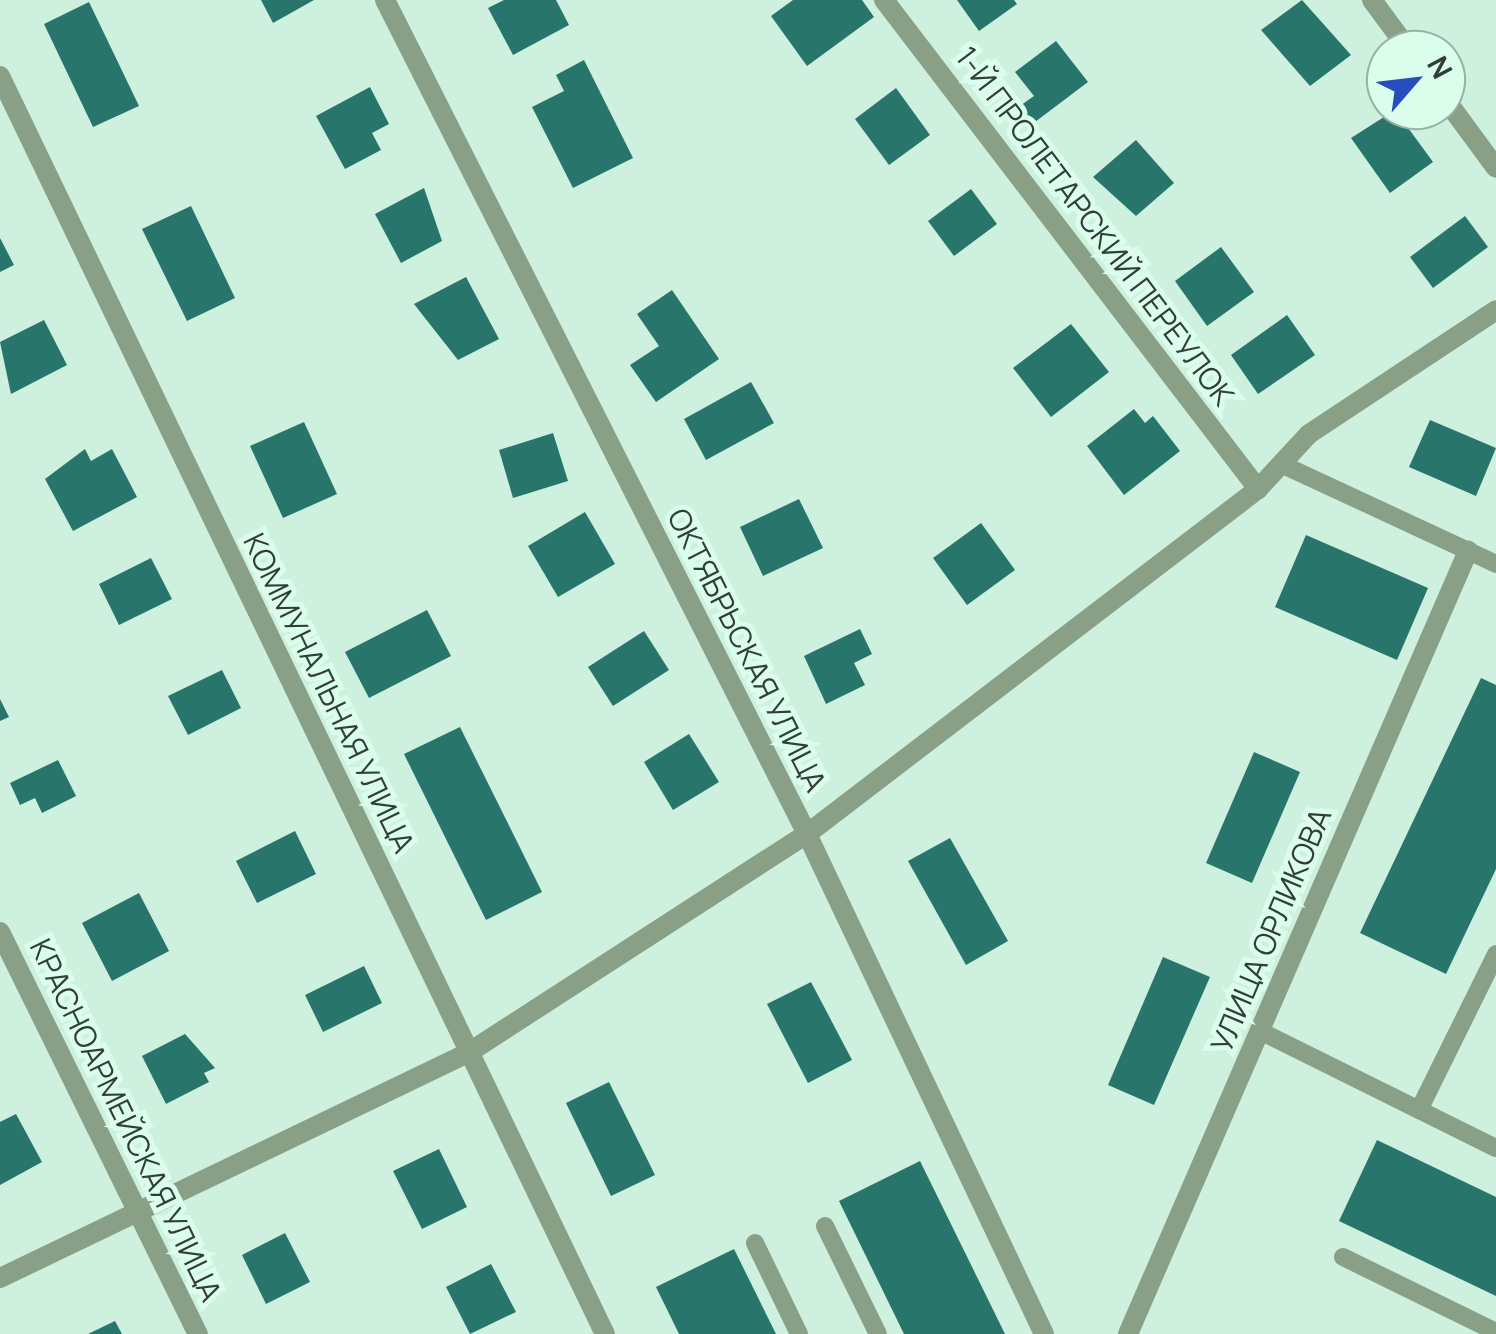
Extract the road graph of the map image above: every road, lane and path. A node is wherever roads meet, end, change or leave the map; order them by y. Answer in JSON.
{"nodes":[{"id":1,"x":385,"y":0,"type":"edge"},
{"id":2,"x":884,"y":0,"type":"edge"},
{"id":3,"x":1372,"y":0,"type":"edge"},
{"id":4,"x":1394,"y":30,"type":"edge"},
{"id":5,"x":0,"y":76,"type":"edge"},
{"id":6,"x":1466,"y":127,"type":"edge"},
{"id":7,"x":1496,"y":168,"type":"edge"},
{"id":8,"x":1496,"y":310,"type":"edge"},
{"id":9,"x":1281,"y":464,"type":"junction"},
{"id":10,"x":1258,"y":488,"type":"junction"},
{"id":11,"x":1468,"y":551,"type":"junction"},
{"id":12,"x":1496,"y":564,"type":"edge"},
{"id":13,"x":807,"y":834,"type":"junction"},
{"id":14,"x":0,"y":932,"type":"edge"},
{"id":15,"x":1496,"y":954,"type":"edge"},
{"id":16,"x":1260,"y":1031,"type":"junction"},
{"id":17,"x":468,"y":1053,"type":"junction"},
{"id":18,"x":1419,"y":1110,"type":"junction"},
{"id":19,"x":1496,"y":1148,"type":"edge"},
{"id":20,"x":138,"y":1209,"type":"junction"},
{"id":21,"x":825,"y":1226,"type":"dead end"},
{"id":22,"x":755,"y":1244,"type":"dead end"},
{"id":23,"x":1342,"y":1257,"type":"dead end"},
{"id":24,"x":0,"y":1278,"type":"edge"},
{"id":25,"x":1496,"y":1332,"type":"edge"},
{"id":26,"x":198,"y":1334,"type":"edge"},
{"id":27,"x":606,"y":1334,"type":"edge"},
{"id":28,"x":800,"y":1334,"type":"edge"},
{"id":29,"x":878,"y":1334,"type":"edge"},
{"id":30,"x":1044,"y":1334,"type":"edge"},
{"id":31,"x":1128,"y":1334,"type":"edge"}],
"edges":[{"from":1,"to":13,"type":"street","name":"ОКТЯБРЬСКАЯ УЛИЦА"},
{"from":2,"to":10,"type":"street","name":"1-Й ПРОЛЕТАРСКИЙ ПЕРЕУЛОК"},
{"from":3,"to":4,"type":"street"},
{"from":5,"to":17,"type":"street","name":"КОММУНАЛЬНАЯ УЛИЦА"},
{"from":6,"to":7,"type":"street"},
{"from":8,"to":9,"type":"street"},
{"from":9,"to":10,"type":"street"},
{"from":9,"to":11,"type":"lane"},
{"from":10,"to":13,"type":"street"},
{"from":11,"to":12,"type":"lane"},
{"from":11,"to":16,"type":"street","name":"УЛИЦА ОРЛИКОВА"},
{"from":13,"to":17,"type":"street"},
{"from":13,"to":30,"type":"street","name":"ОКТЯБРЬСКАЯ УЛИЦА"},
{"from":14,"to":20,"type":"street","name":"КРАСНОАРМЕЙСКАЯ УЛИЦА"},
{"from":15,"to":18,"type":"lane"},
{"from":16,"to":18,"type":"lane"},
{"from":16,"to":31,"type":"street","name":"УЛИЦА ОРЛИКОВА"},
{"from":17,"to":20,"type":"street"},
{"from":17,"to":27,"type":"street","name":"КОММУНАЛЬНАЯ УЛИЦА"},
{"from":18,"to":19,"type":"lane"},
{"from":20,"to":24,"type":"street"},
{"from":20,"to":26,"type":"street","name":"КРАСНОАРМЕЙСКАЯ УЛИЦА"},
{"from":21,"to":29,"type":"lane"},
{"from":22,"to":28,"type":"lane"},
{"from":23,"to":25,"type":"lane"}]}
